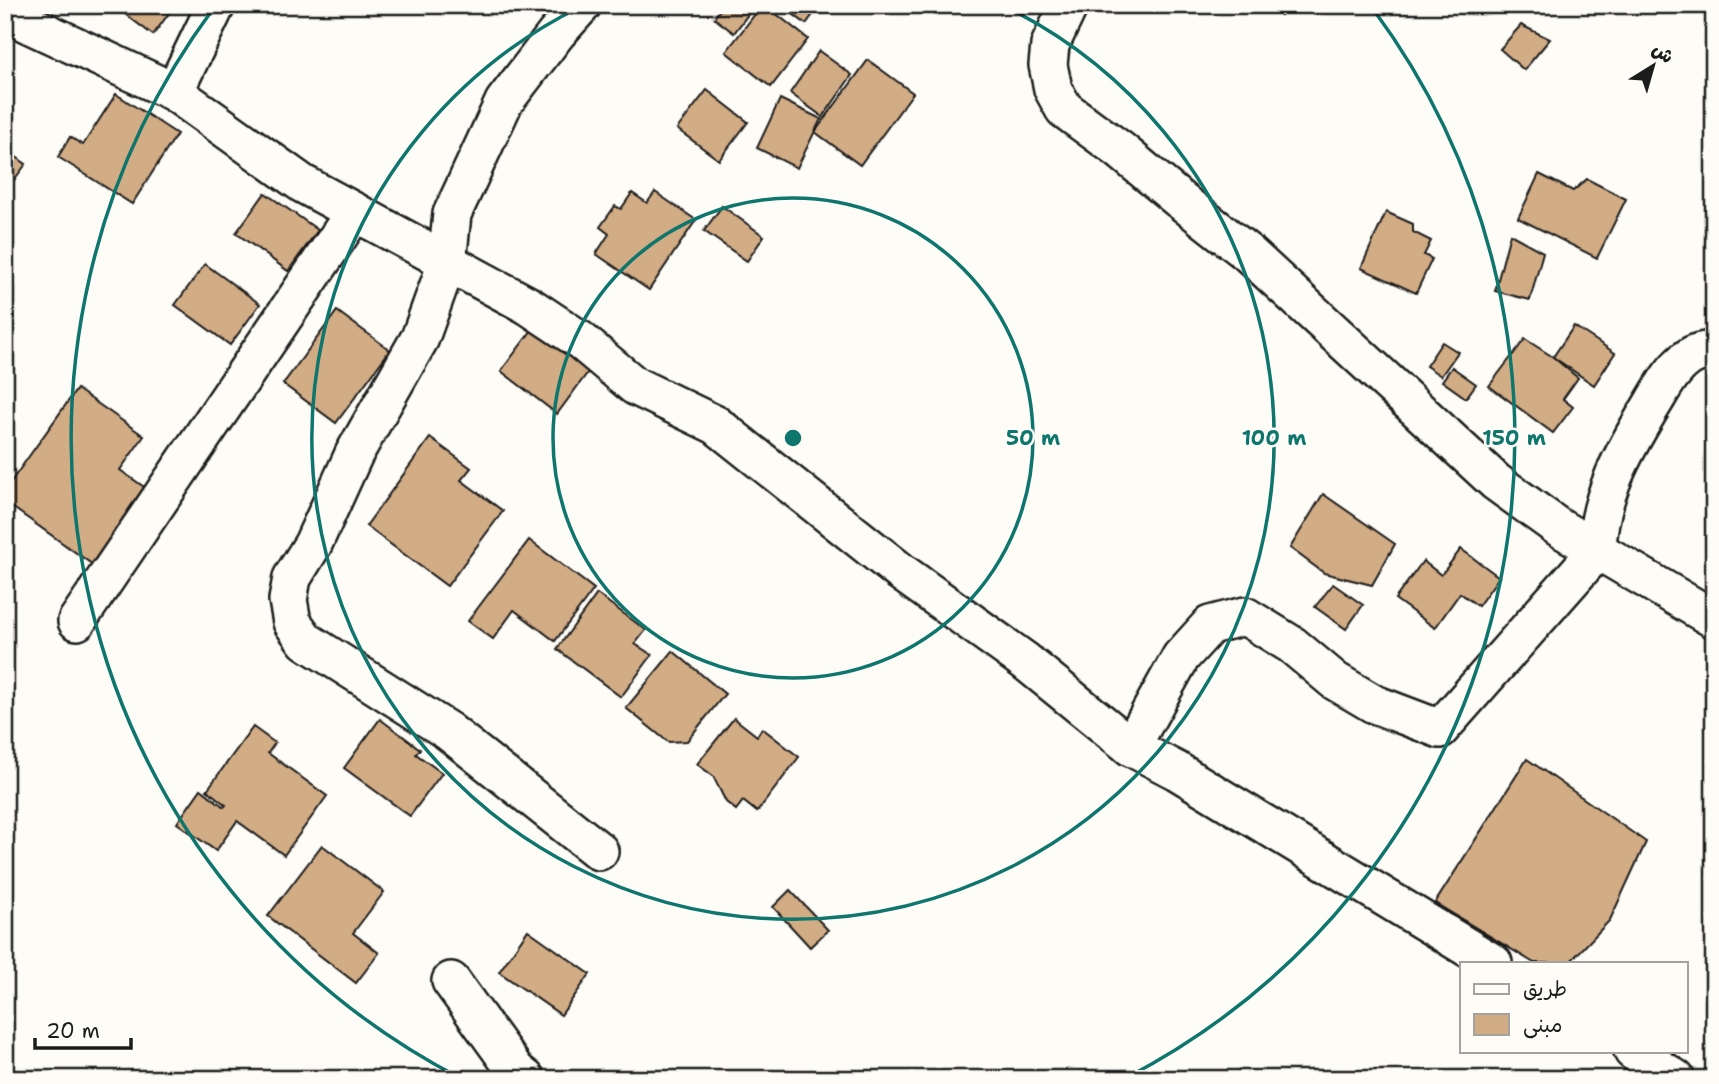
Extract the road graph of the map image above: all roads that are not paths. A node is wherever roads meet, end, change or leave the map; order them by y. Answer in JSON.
{"nodes":[{"id":1,"x":216,"y":5,"type":"edge"},
{"id":2,"x":582,"y":5,"type":"edge"},
{"id":3,"x":1069,"y":5,"type":"edge"},
{"id":4,"x":5,"y":13,"type":"edge"},
{"id":5,"x":174,"y":92,"type":"junction"},
{"id":6,"x":355,"y":212,"type":"junction"},
{"id":7,"x":447,"y":263,"type":"junction"},
{"id":8,"x":1714,"y":350,"type":"edge"},
{"id":9,"x":1597,"y":551,"type":"junction"},
{"id":10,"x":1714,"y":619,"type":"edge"},
{"id":11,"x":77,"y":621,"type":"dead end"},
{"id":12,"x":1131,"y":747,"type":"junction"},
{"id":13,"x":599,"y":852,"type":"dead end"},
{"id":14,"x":1491,"y":962,"type":"edge"},
{"id":15,"x":451,"y":981,"type":"dead end"},
{"id":16,"x":1634,"y":1052,"type":"edge"},
{"id":17,"x":526,"y":1079,"type":"edge"},
{"id":18,"x":1675,"y":1079,"type":"edge"}],
"edges":[{"from":1,"to":5,"type":"street"},
{"from":2,"to":7,"type":"street"},
{"from":3,"to":9,"type":"street"},
{"from":4,"to":5,"type":"street"},
{"from":5,"to":6,"type":"street"},
{"from":6,"to":7,"type":"street"},
{"from":6,"to":11,"type":"street"},
{"from":7,"to":12,"type":"street"},
{"from":7,"to":13,"type":"street"},
{"from":8,"to":9,"type":"street"},
{"from":9,"to":10,"type":"street"},
{"from":9,"to":12,"type":"street"},
{"from":12,"to":14,"type":"street"},
{"from":15,"to":17,"type":"street"},
{"from":16,"to":18,"type":"street"}]}
